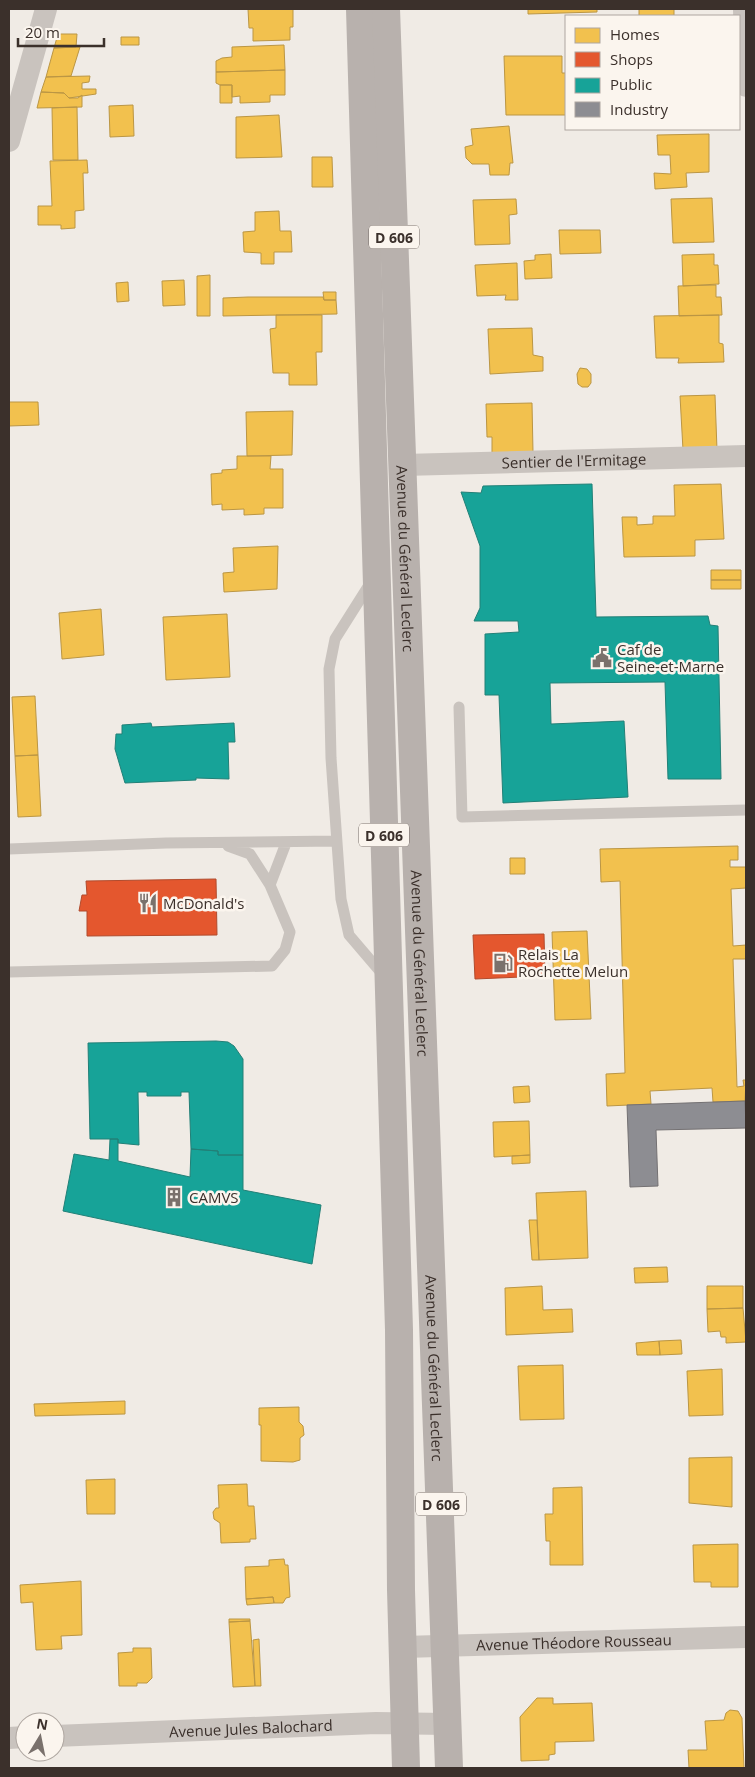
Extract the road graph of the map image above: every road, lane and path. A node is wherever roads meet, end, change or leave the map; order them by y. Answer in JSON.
{"nodes":[{"id":1,"x":46,"y":9,"type":"edge"},
{"id":2,"x":360,"y":9,"type":"edge"},
{"id":3,"x":386,"y":9,"type":"edge"},
{"id":4,"x":744,"y":9,"type":"edge"},
{"id":5,"x":746,"y":86,"type":"edge"},
{"id":6,"x":9,"y":141,"type":"edge"},
{"id":7,"x":746,"y":456,"type":"edge"},
{"id":8,"x":403,"y":465,"type":"junction"},
{"id":9,"x":378,"y":572,"type":"junction"},
{"id":10,"x":459,"y":707,"type":"dead end"},
{"id":11,"x":746,"y":810,"type":"edge"},
{"id":12,"x":336,"y":841,"type":"junction"},
{"id":13,"x":220,"y":843,"type":"junction"},
{"id":14,"x":286,"y":843,"type":"junction"},
{"id":15,"x":9,"y":849,"type":"edge"},
{"id":16,"x":270,"y":885,"type":"junction"},
{"id":17,"x":9,"y":972,"type":"edge"},
{"id":18,"x":388,"y":981,"type":"junction"},
{"id":19,"x":746,"y":1637,"type":"edge"},
{"id":20,"x":445,"y":1646,"type":"junction"},
{"id":21,"x":402,"y":1647,"type":"junction"},
{"id":22,"x":404,"y":1724,"type":"junction"},
{"id":23,"x":448,"y":1724,"type":"junction"},
{"id":24,"x":65,"y":1736,"type":"edge"},
{"id":25,"x":406,"y":1768,"type":"edge"},
{"id":26,"x":449,"y":1768,"type":"edge"}],
"edges":[{"from":1,"to":6,"type":"street"},
{"from":2,"to":9,"type":"main road","name":"Avenue du Général Leclerc","number":"D 606"},
{"from":3,"to":8,"type":"main road","name":"Avenue du Général Leclerc","number":"D 606"},
{"from":4,"to":5,"type":"street"},
{"from":7,"to":8,"type":"street","name":"Sentier de l'Ermitage"},
{"from":8,"to":20,"type":"main road","name":"Avenue du Général Leclerc","number":"D 606"},
{"from":9,"to":12,"type":"lane"},
{"from":9,"to":18,"type":"main road","name":"Avenue du Général Leclerc","number":"D 606"},
{"from":10,"to":11,"type":"lane"},
{"from":12,"to":14,"type":"lane"},
{"from":12,"to":18,"type":"lane"},
{"from":13,"to":14,"type":"lane"},
{"from":13,"to":15,"type":"lane"},
{"from":13,"to":16,"type":"lane"},
{"from":14,"to":16,"type":"lane"},
{"from":16,"to":17,"type":"lane"},
{"from":18,"to":21,"type":"main road","name":"Avenue du Général Leclerc","number":"D 606"},
{"from":19,"to":20,"type":"street","name":"Avenue Théodore Rousseau"},
{"from":20,"to":21,"type":"street","name":"Avenue Théodore Rousseau"},
{"from":20,"to":23,"type":"main road","name":"Avenue du Général Leclerc","number":"D 606"},
{"from":21,"to":22,"type":"main road","name":"Avenue du Général Leclerc","number":"D 606"},
{"from":22,"to":23,"type":"street","name":"Avenue Jules Balochard"},
{"from":22,"to":24,"type":"street","name":"Avenue Jules Balochard"},
{"from":22,"to":25,"type":"main road","name":"Avenue du Général Leclerc","number":"D 606"},
{"from":23,"to":26,"type":"main road","name":"Avenue du Général Leclerc","number":"D 606"}]}
